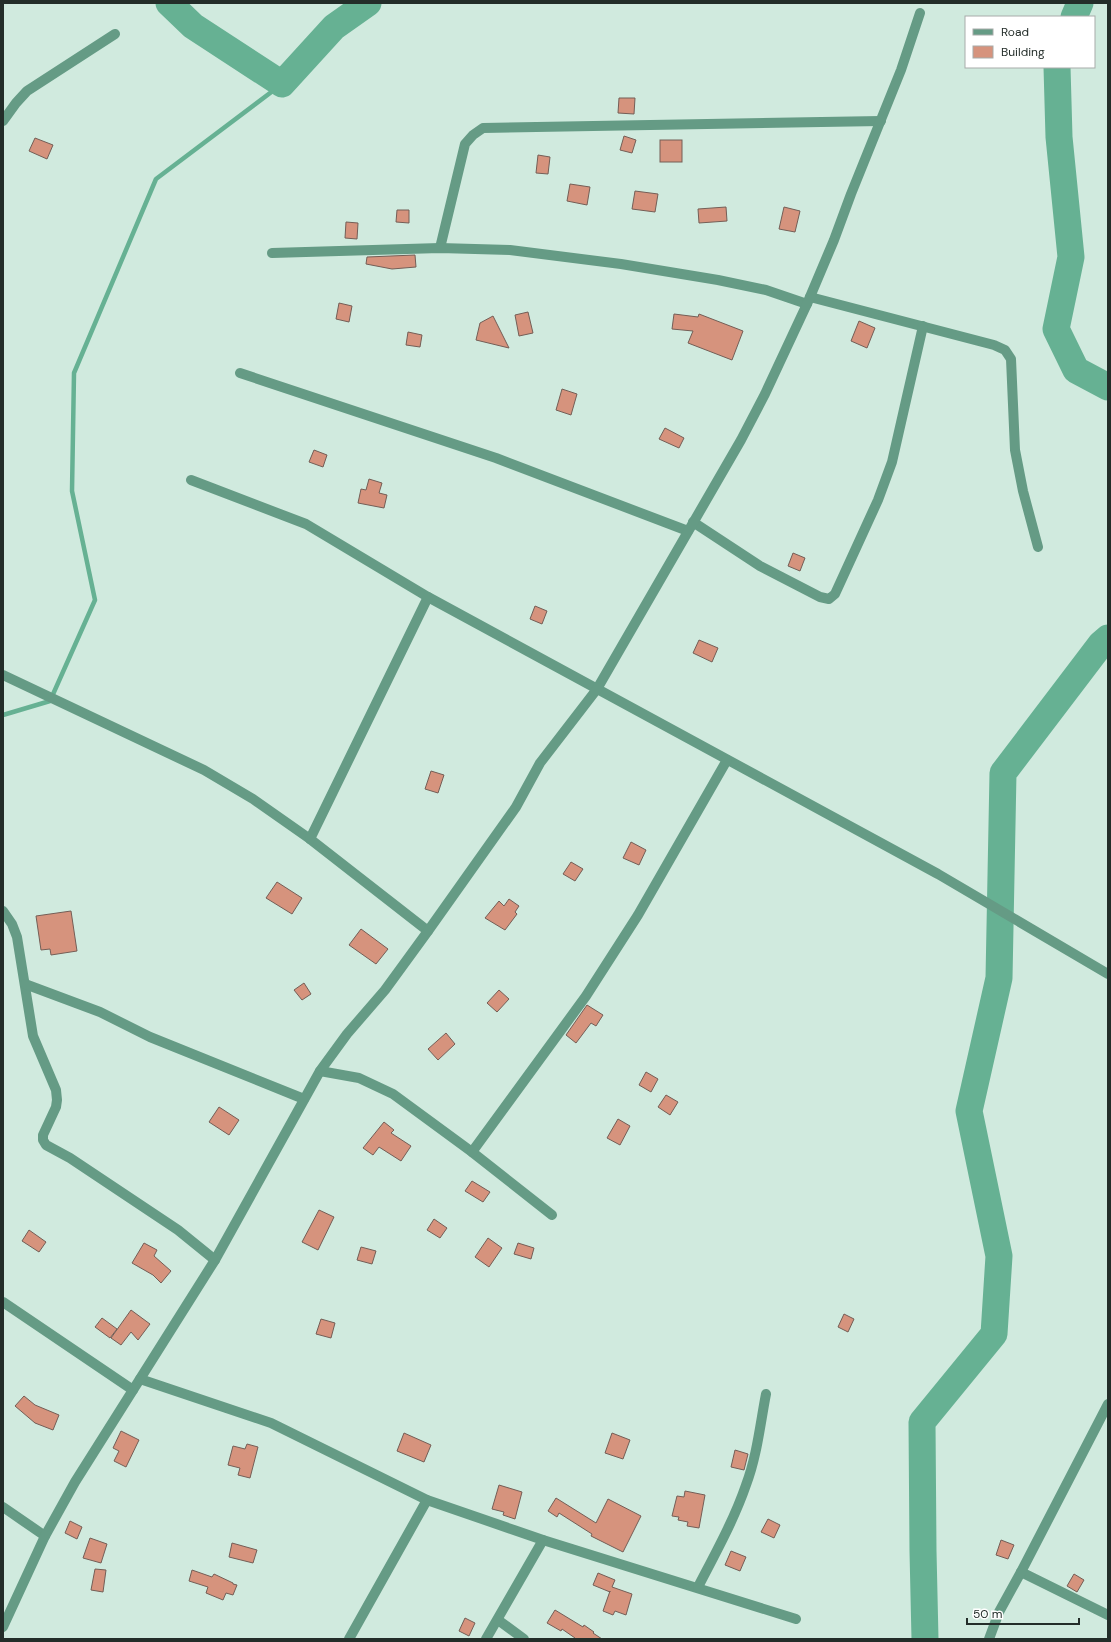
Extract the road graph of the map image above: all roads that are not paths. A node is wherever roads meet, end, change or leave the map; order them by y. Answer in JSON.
{"nodes":[{"id":1,"x":920,"y":13,"type":"dead end"},
{"id":2,"x":115,"y":34,"type":"dead end"},
{"id":3,"x":3,"y":121,"type":"edge"},
{"id":4,"x":881,"y":121,"type":"junction"},
{"id":5,"x":440,"y":248,"type":"junction"},
{"id":6,"x":272,"y":253,"type":"dead end"},
{"id":7,"x":809,"y":300,"type":"junction"},
{"id":8,"x":923,"y":326,"type":"junction"},
{"id":9,"x":240,"y":373,"type":"dead end"},
{"id":10,"x":191,"y":480,"type":"dead end"},
{"id":11,"x":693,"y":522,"type":"junction"},
{"id":12,"x":688,"y":531,"type":"junction"},
{"id":13,"x":1038,"y":547,"type":"dead end"},
{"id":14,"x":428,"y":597,"type":"junction"},
{"id":15,"x":3,"y":675,"type":"edge"},
{"id":16,"x":597,"y":689,"type":"junction"},
{"id":17,"x":727,"y":760,"type":"junction"},
{"id":18,"x":310,"y":839,"type":"junction"},
{"id":19,"x":3,"y":911,"type":"edge"},
{"id":20,"x":428,"y":931,"type":"junction"},
{"id":21,"x":1108,"y":974,"type":"edge"},
{"id":22,"x":25,"y":984,"type":"junction"},
{"id":23,"x":320,"y":1071,"type":"junction"},
{"id":24,"x":304,"y":1099,"type":"junction"},
{"id":25,"x":472,"y":1152,"type":"junction"},
{"id":26,"x":552,"y":1215,"type":"dead end"},
{"id":27,"x":215,"y":1260,"type":"junction"},
{"id":28,"x":3,"y":1302,"type":"edge"},
{"id":29,"x":140,"y":1379,"type":"junction"},
{"id":30,"x":133,"y":1390,"type":"junction"},
{"id":31,"x":766,"y":1394,"type":"dead end"},
{"id":32,"x":1108,"y":1404,"type":"edge"},
{"id":33,"x":427,"y":1500,"type":"junction"},
{"id":34,"x":3,"y":1507,"type":"edge"},
{"id":35,"x":45,"y":1536,"type":"junction"},
{"id":36,"x":543,"y":1540,"type":"junction"},
{"id":37,"x":1021,"y":1572,"type":"junction"},
{"id":38,"x":698,"y":1588,"type":"junction"},
{"id":39,"x":1108,"y":1615,"type":"edge"},
{"id":40,"x":796,"y":1619,"type":"dead end"},
{"id":41,"x":498,"y":1620,"type":"junction"},
{"id":42,"x":3,"y":1627,"type":"edge"},
{"id":43,"x":350,"y":1639,"type":"edge"},
{"id":44,"x":486,"y":1639,"type":"edge"},
{"id":45,"x":524,"y":1639,"type":"edge"},
{"id":46,"x":989,"y":1639,"type":"edge"}],
"edges":[{"from":1,"to":4,"type":"street"},
{"from":2,"to":3,"type":"street"},
{"from":4,"to":5,"type":"street"},
{"from":4,"to":7,"type":"street"},
{"from":5,"to":6,"type":"street"},
{"from":5,"to":7,"type":"street"},
{"from":7,"to":8,"type":"street"},
{"from":7,"to":11,"type":"street"},
{"from":8,"to":11,"type":"street"},
{"from":8,"to":13,"type":"street"},
{"from":9,"to":12,"type":"street"},
{"from":10,"to":14,"type":"street"},
{"from":11,"to":12,"type":"street"},
{"from":12,"to":16,"type":"street"},
{"from":14,"to":16,"type":"street"},
{"from":14,"to":18,"type":"street"},
{"from":15,"to":18,"type":"street"},
{"from":16,"to":17,"type":"street"},
{"from":16,"to":20,"type":"street"},
{"from":17,"to":21,"type":"street"},
{"from":17,"to":25,"type":"street"},
{"from":18,"to":20,"type":"street"},
{"from":19,"to":22,"type":"street"},
{"from":20,"to":23,"type":"street"},
{"from":22,"to":24,"type":"street"},
{"from":22,"to":27,"type":"street"},
{"from":23,"to":24,"type":"street"},
{"from":23,"to":25,"type":"street"},
{"from":24,"to":27,"type":"street"},
{"from":25,"to":26,"type":"street"},
{"from":27,"to":29,"type":"street"},
{"from":28,"to":30,"type":"street"},
{"from":29,"to":30,"type":"street"},
{"from":29,"to":33,"type":"street"},
{"from":30,"to":35,"type":"street"},
{"from":31,"to":38,"type":"street"},
{"from":32,"to":37,"type":"street"},
{"from":33,"to":36,"type":"street"},
{"from":33,"to":43,"type":"street"},
{"from":34,"to":35,"type":"street"},
{"from":35,"to":42,"type":"street"},
{"from":36,"to":38,"type":"street"},
{"from":36,"to":41,"type":"street"},
{"from":37,"to":39,"type":"street"},
{"from":37,"to":46,"type":"street"},
{"from":38,"to":40,"type":"street"},
{"from":41,"to":44,"type":"street"},
{"from":41,"to":45,"type":"street"}]}
